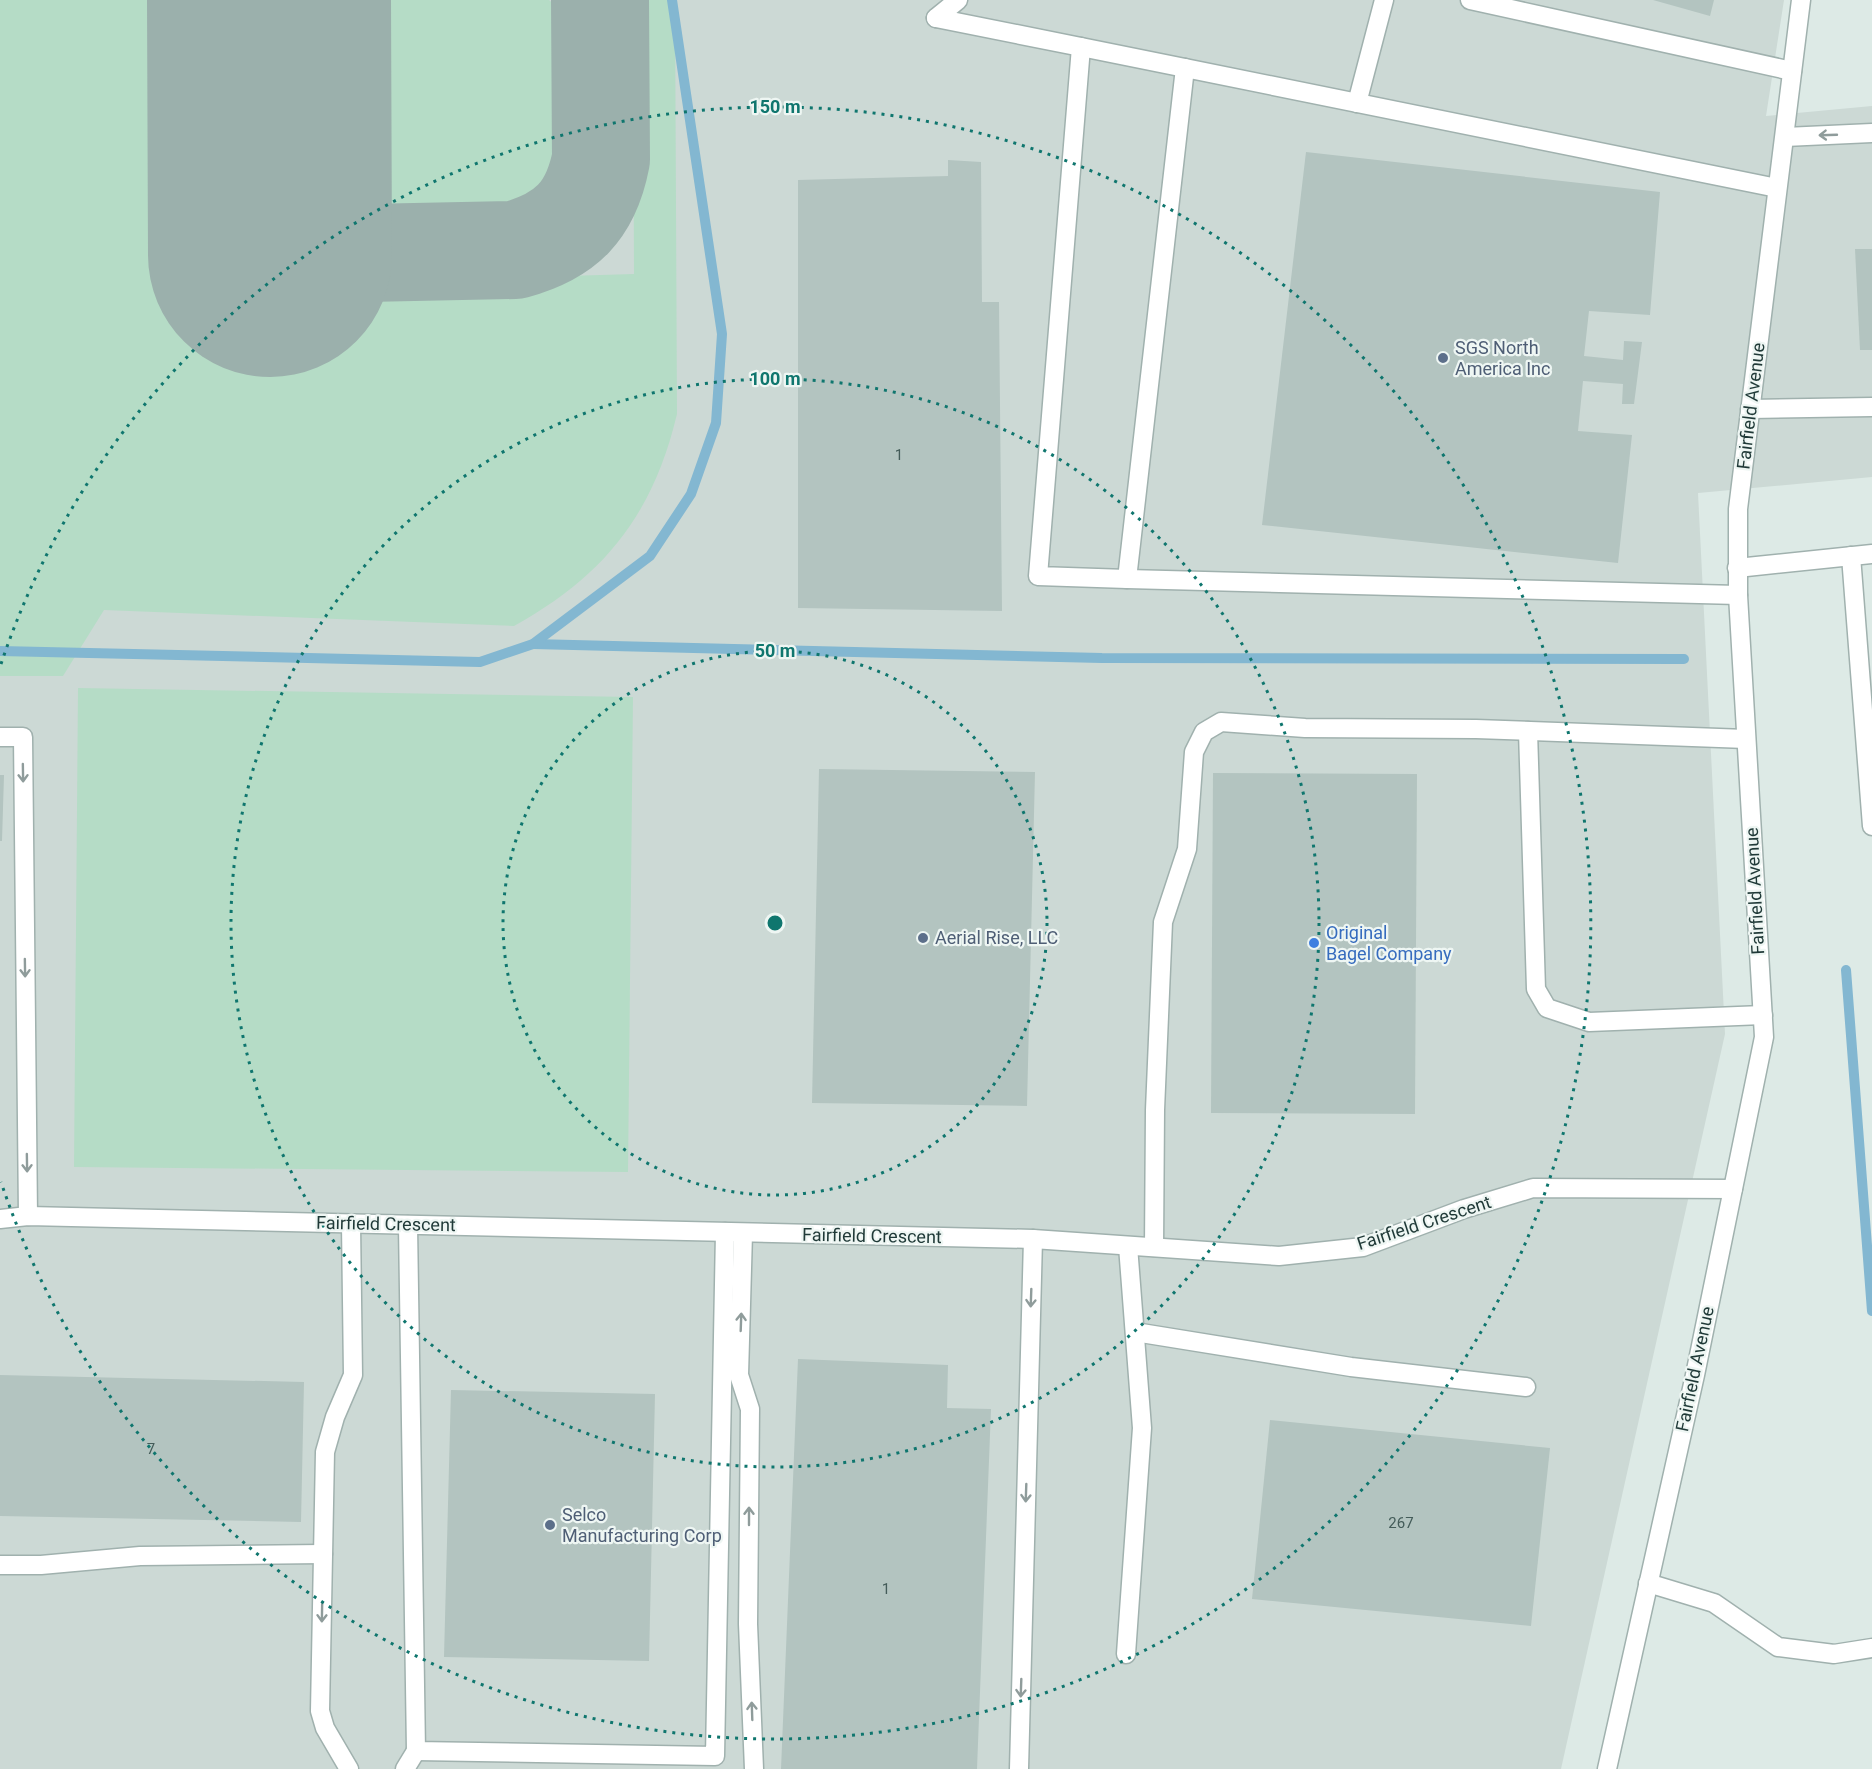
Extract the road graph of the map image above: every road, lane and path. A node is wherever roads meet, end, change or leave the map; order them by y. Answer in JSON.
{"nodes":[{"id":1,"x":958,"y":0,"type":"edge"},
{"id":2,"x":1384,"y":0,"type":"edge"},
{"id":3,"x":1470,"y":0,"type":"edge"},
{"id":4,"x":1801,"y":0,"type":"edge"},
{"id":5,"x":1081,"y":47,"type":"junction"},
{"id":6,"x":1185,"y":68,"type":"junction"},
{"id":7,"x":1792,"y":71,"type":"junction"},
{"id":8,"x":1358,"y":103,"type":"junction"},
{"id":9,"x":1872,"y":133,"type":"edge"},
{"id":10,"x":1785,"y":137,"type":"junction"},
{"id":11,"x":1777,"y":188,"type":"junction"},
{"id":12,"x":1872,"y":407,"type":"edge"},
{"id":13,"x":1750,"y":409,"type":"junction"},
{"id":14,"x":1872,"y":554,"type":"edge"},
{"id":15,"x":1851,"y":556,"type":"junction"},
{"id":16,"x":1737,"y":568,"type":"junction"},
{"id":17,"x":1127,"y":579,"type":"junction"},
{"id":18,"x":1738,"y":595,"type":"junction"},
{"id":19,"x":1528,"y":731,"type":"junction"},
{"id":20,"x":0,"y":737,"type":"edge"},
{"id":21,"x":1746,"y":739,"type":"junction"},
{"id":22,"x":1872,"y":825,"type":"edge"},
{"id":23,"x":1763,"y":1015,"type":"junction"},
{"id":24,"x":1733,"y":1189,"type":"junction"},
{"id":25,"x":28,"y":1216,"type":"junction"},
{"id":26,"x":0,"y":1219,"type":"edge"},
{"id":27,"x":351,"y":1224,"type":"junction"},
{"id":28,"x":408,"y":1225,"type":"junction"},
{"id":29,"x":725,"y":1232,"type":"junction"},
{"id":30,"x":743,"y":1233,"type":"junction"},
{"id":31,"x":1033,"y":1239,"type":"junction"},
{"id":32,"x":1128,"y":1246,"type":"junction"},
{"id":33,"x":1154,"y":1248,"type":"junction"},
{"id":34,"x":1136,"y":1332,"type":"junction"},
{"id":35,"x":1526,"y":1387,"type":"dead end"},
{"id":36,"x":323,"y":1554,"type":"junction"},
{"id":37,"x":0,"y":1565,"type":"edge"},
{"id":38,"x":1648,"y":1583,"type":"junction"},
{"id":39,"x":1872,"y":1648,"type":"edge"},
{"id":40,"x":1126,"y":1654,"type":"dead end"},
{"id":41,"x":416,"y":1751,"type":"junction"},
{"id":42,"x":349,"y":1769,"type":"edge"},
{"id":43,"x":405,"y":1769,"type":"edge"},
{"id":44,"x":754,"y":1769,"type":"edge"},
{"id":45,"x":1019,"y":1769,"type":"edge"},
{"id":46,"x":1607,"y":1769,"type":"edge"}],
"edges":[{"from":1,"to":5,"type":"street"},
{"from":2,"to":8,"type":"street"},
{"from":3,"to":7,"type":"street"},
{"from":4,"to":7,"type":"street","name":"Fairfield Avenue"},
{"from":5,"to":6,"type":"street"},
{"from":5,"to":17,"type":"street"},
{"from":6,"to":8,"type":"street"},
{"from":6,"to":17,"type":"street"},
{"from":7,"to":10,"type":"street","name":"Fairfield Avenue"},
{"from":8,"to":11,"type":"street"},
{"from":9,"to":10,"type":"street","one_way":true},
{"from":10,"to":11,"type":"street","name":"Fairfield Avenue"},
{"from":11,"to":13,"type":"street","name":"Fairfield Avenue"},
{"from":12,"to":13,"type":"street"},
{"from":13,"to":16,"type":"street","name":"Fairfield Avenue"},
{"from":14,"to":15,"type":"street"},
{"from":15,"to":16,"type":"street"},
{"from":15,"to":22,"type":"street"},
{"from":16,"to":18,"type":"street","name":"Fairfield Avenue"},
{"from":17,"to":18,"type":"street"},
{"from":18,"to":21,"type":"street","name":"Fairfield Avenue"},
{"from":19,"to":21,"type":"street"},
{"from":19,"to":23,"type":"street"},
{"from":19,"to":33,"type":"street"},
{"from":20,"to":25,"type":"street","one_way":true},
{"from":21,"to":23,"type":"street","name":"Fairfield Avenue"},
{"from":23,"to":24,"type":"street","name":"Fairfield Avenue"},
{"from":24,"to":33,"type":"street","name":"Fairfield Crescent"},
{"from":24,"to":38,"type":"street","name":"Fairfield Avenue"},
{"from":25,"to":26,"type":"street","name":"Fairfield Crescent"},
{"from":25,"to":27,"type":"street","name":"Fairfield Crescent"},
{"from":27,"to":28,"type":"street","name":"Fairfield Crescent"},
{"from":27,"to":36,"type":"street"},
{"from":28,"to":29,"type":"street","name":"Fairfield Crescent"},
{"from":28,"to":41,"type":"street"},
{"from":29,"to":30,"type":"street","name":"Fairfield Crescent"},
{"from":29,"to":41,"type":"street"},
{"from":30,"to":31,"type":"street","name":"Fairfield Crescent"},
{"from":44,"to":30,"type":"street","one_way":true},
{"from":31,"to":32,"type":"street","name":"Fairfield Crescent"},
{"from":31,"to":45,"type":"street","one_way":true},
{"from":32,"to":33,"type":"street","name":"Fairfield Crescent"},
{"from":32,"to":34,"type":"street"},
{"from":34,"to":35,"type":"street"},
{"from":34,"to":40,"type":"street"},
{"from":36,"to":37,"type":"street"},
{"from":36,"to":42,"type":"street","one_way":true},
{"from":38,"to":39,"type":"street"},
{"from":38,"to":46,"type":"street","name":"Fairfield Avenue"},
{"from":41,"to":43,"type":"street"}]}
